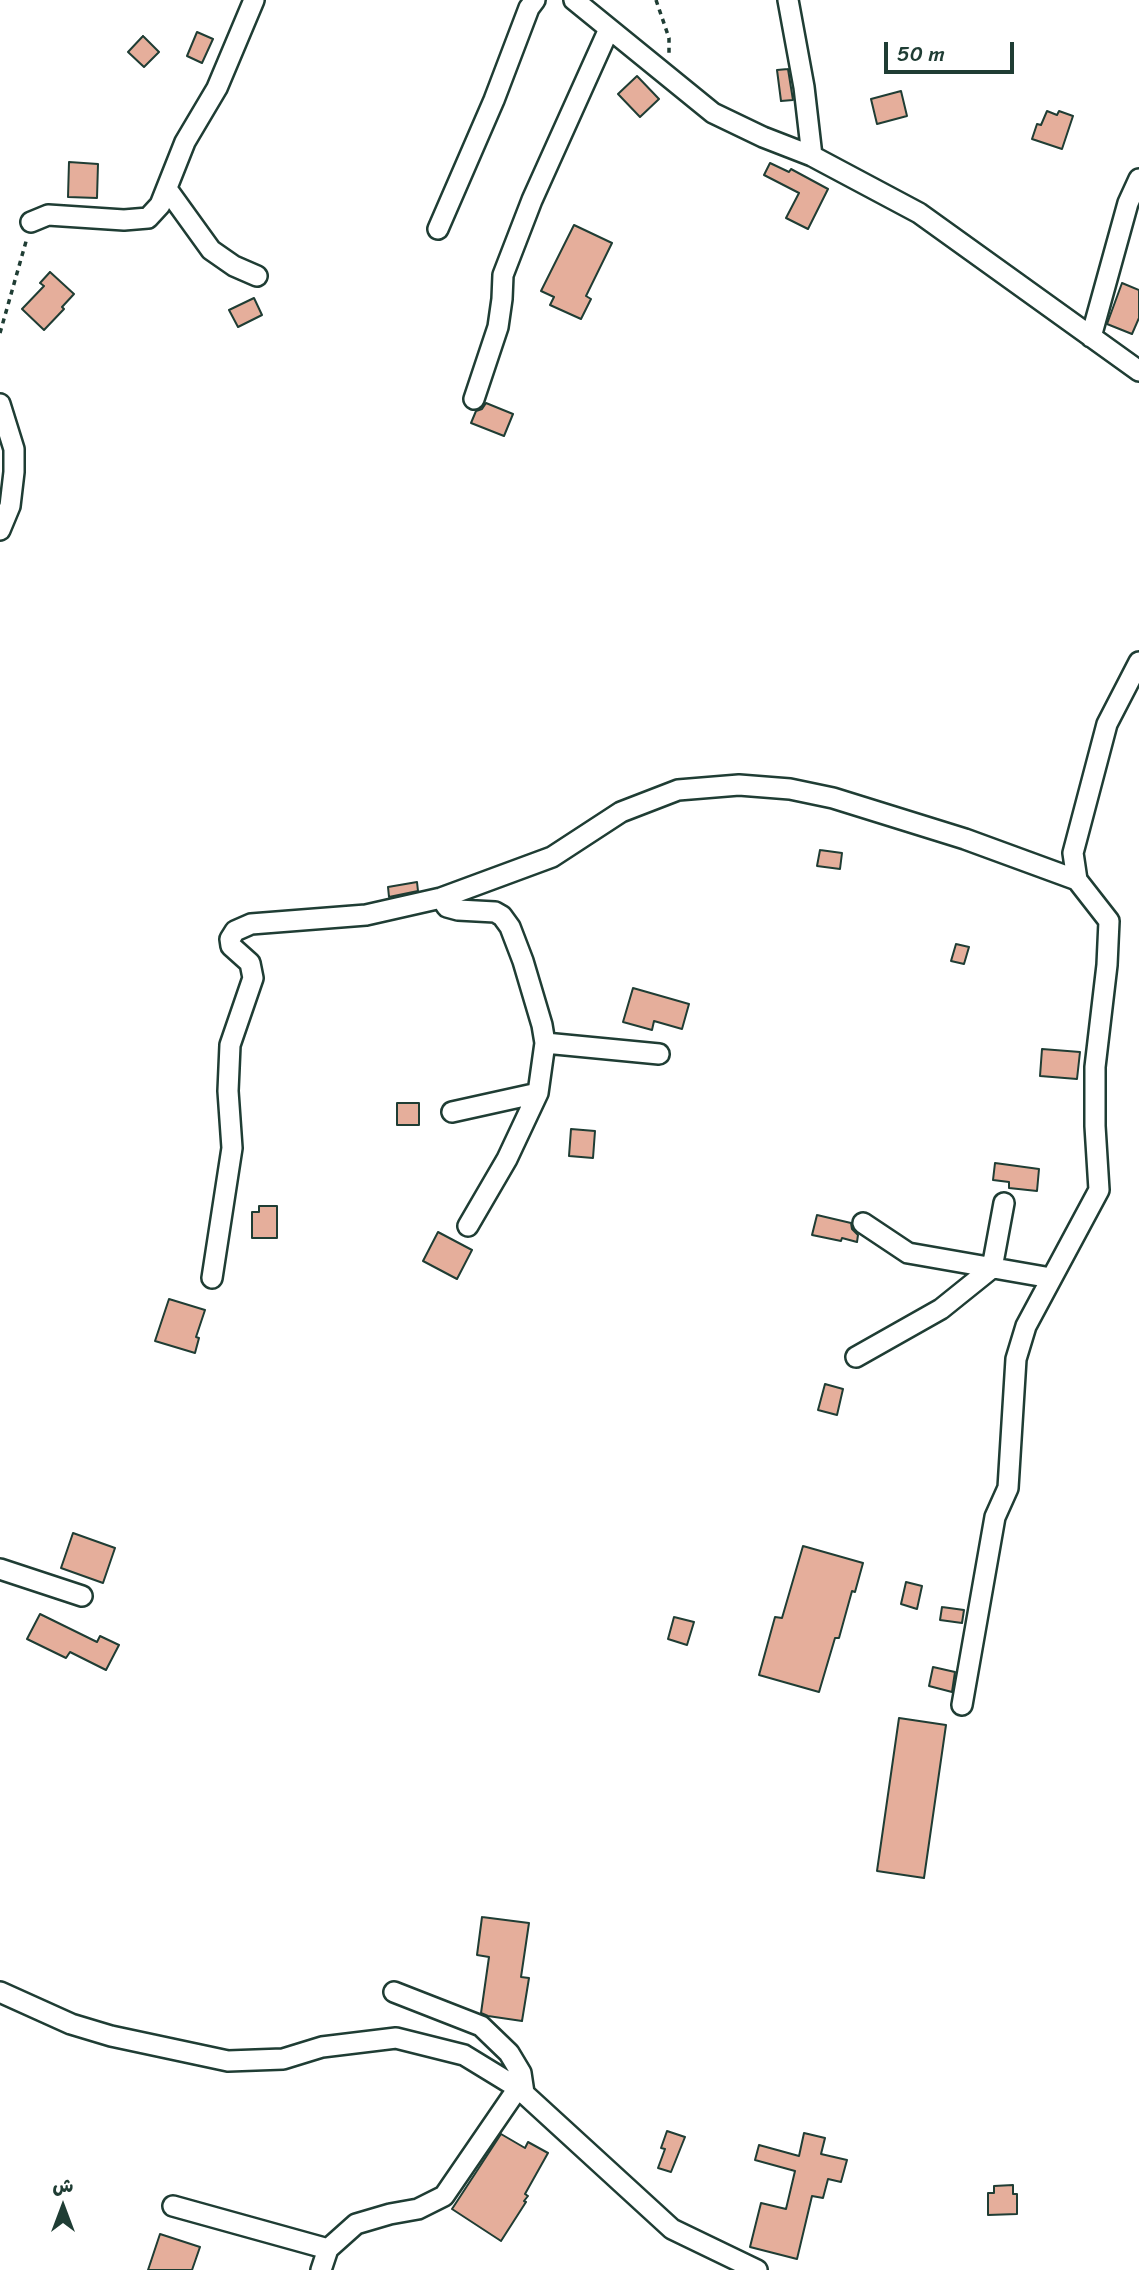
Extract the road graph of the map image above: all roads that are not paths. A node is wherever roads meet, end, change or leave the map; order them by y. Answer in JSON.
{"nodes":[{"id":1,"x":254,"y":0,"type":"edge"},
{"id":2,"x":535,"y":0,"type":"edge"},
{"id":3,"x":574,"y":0,"type":"edge"},
{"id":4,"x":788,"y":0,"type":"edge"},
{"id":5,"x":609,"y":29,"type":"junction"},
{"id":6,"x":812,"y":156,"type":"junction"},
{"id":7,"x":1139,"y":179,"type":"edge"},
{"id":8,"x":167,"y":189,"type":"junction"},
{"id":9,"x":31,"y":222,"type":"road end"},
{"id":10,"x":438,"y":229,"type":"dead end"},
{"id":11,"x":257,"y":276,"type":"dead end"},
{"id":12,"x":1091,"y":337,"type":"junction"},
{"id":13,"x":1139,"y":371,"type":"edge"},
{"id":14,"x":474,"y":399,"type":"dead end"},
{"id":15,"x":0,"y":404,"type":"edge"},
{"id":16,"x":0,"y":530,"type":"edge"},
{"id":17,"x":1139,"y":662,"type":"edge"},
{"id":18,"x":1077,"y":880,"type":"junction"},
{"id":19,"x":442,"y":898,"type":"junction"},
{"id":20,"x":545,"y":1043,"type":"junction"},
{"id":21,"x":659,"y":1054,"type":"dead end"},
{"id":22,"x":538,"y":1094,"type":"junction"},
{"id":23,"x":452,"y":1112,"type":"dead end"},
{"id":24,"x":1004,"y":1203,"type":"dead end"},
{"id":25,"x":863,"y":1223,"type":"dead end"},
{"id":26,"x":468,"y":1226,"type":"dead end"},
{"id":27,"x":992,"y":1268,"type":"junction"},
{"id":28,"x":212,"y":1278,"type":"dead end"},
{"id":29,"x":1051,"y":1278,"type":"junction"},
{"id":30,"x":856,"y":1357,"type":"dead end"},
{"id":31,"x":0,"y":1569,"type":"edge"},
{"id":32,"x":82,"y":1596,"type":"dead end"},
{"id":33,"x":962,"y":1705,"type":"dead end"},
{"id":34,"x":0,"y":1992,"type":"edge"},
{"id":35,"x":394,"y":1992,"type":"dead end"},
{"id":36,"x":521,"y":2090,"type":"junction"},
{"id":37,"x":173,"y":2206,"type":"dead end"},
{"id":38,"x":328,"y":2249,"type":"junction"},
{"id":39,"x":321,"y":2270,"type":"edge"},
{"id":40,"x":757,"y":2270,"type":"edge"}],
"edges":[{"from":1,"to":8,"type":"street"},
{"from":2,"to":10,"type":"street"},
{"from":3,"to":5,"type":"street"},
{"from":4,"to":6,"type":"street"},
{"from":5,"to":6,"type":"street"},
{"from":5,"to":14,"type":"street"},
{"from":6,"to":12,"type":"street"},
{"from":7,"to":12,"type":"street"},
{"from":8,"to":9,"type":"street"},
{"from":8,"to":11,"type":"street"},
{"from":12,"to":13,"type":"street"},
{"from":15,"to":16,"type":"street"},
{"from":17,"to":18,"type":"street"},
{"from":18,"to":19,"type":"street"},
{"from":18,"to":29,"type":"street"},
{"from":19,"to":20,"type":"street"},
{"from":19,"to":28,"type":"street"},
{"from":20,"to":21,"type":"street"},
{"from":20,"to":22,"type":"street"},
{"from":22,"to":23,"type":"street"},
{"from":22,"to":26,"type":"street"},
{"from":24,"to":27,"type":"street"},
{"from":25,"to":27,"type":"street"},
{"from":27,"to":29,"type":"street"},
{"from":27,"to":30,"type":"street"},
{"from":29,"to":33,"type":"street"},
{"from":31,"to":32,"type":"street"},
{"from":34,"to":36,"type":"street"},
{"from":35,"to":36,"type":"street"},
{"from":36,"to":38,"type":"street"},
{"from":36,"to":40,"type":"street"},
{"from":37,"to":38,"type":"street"},
{"from":38,"to":39,"type":"street"}]}
